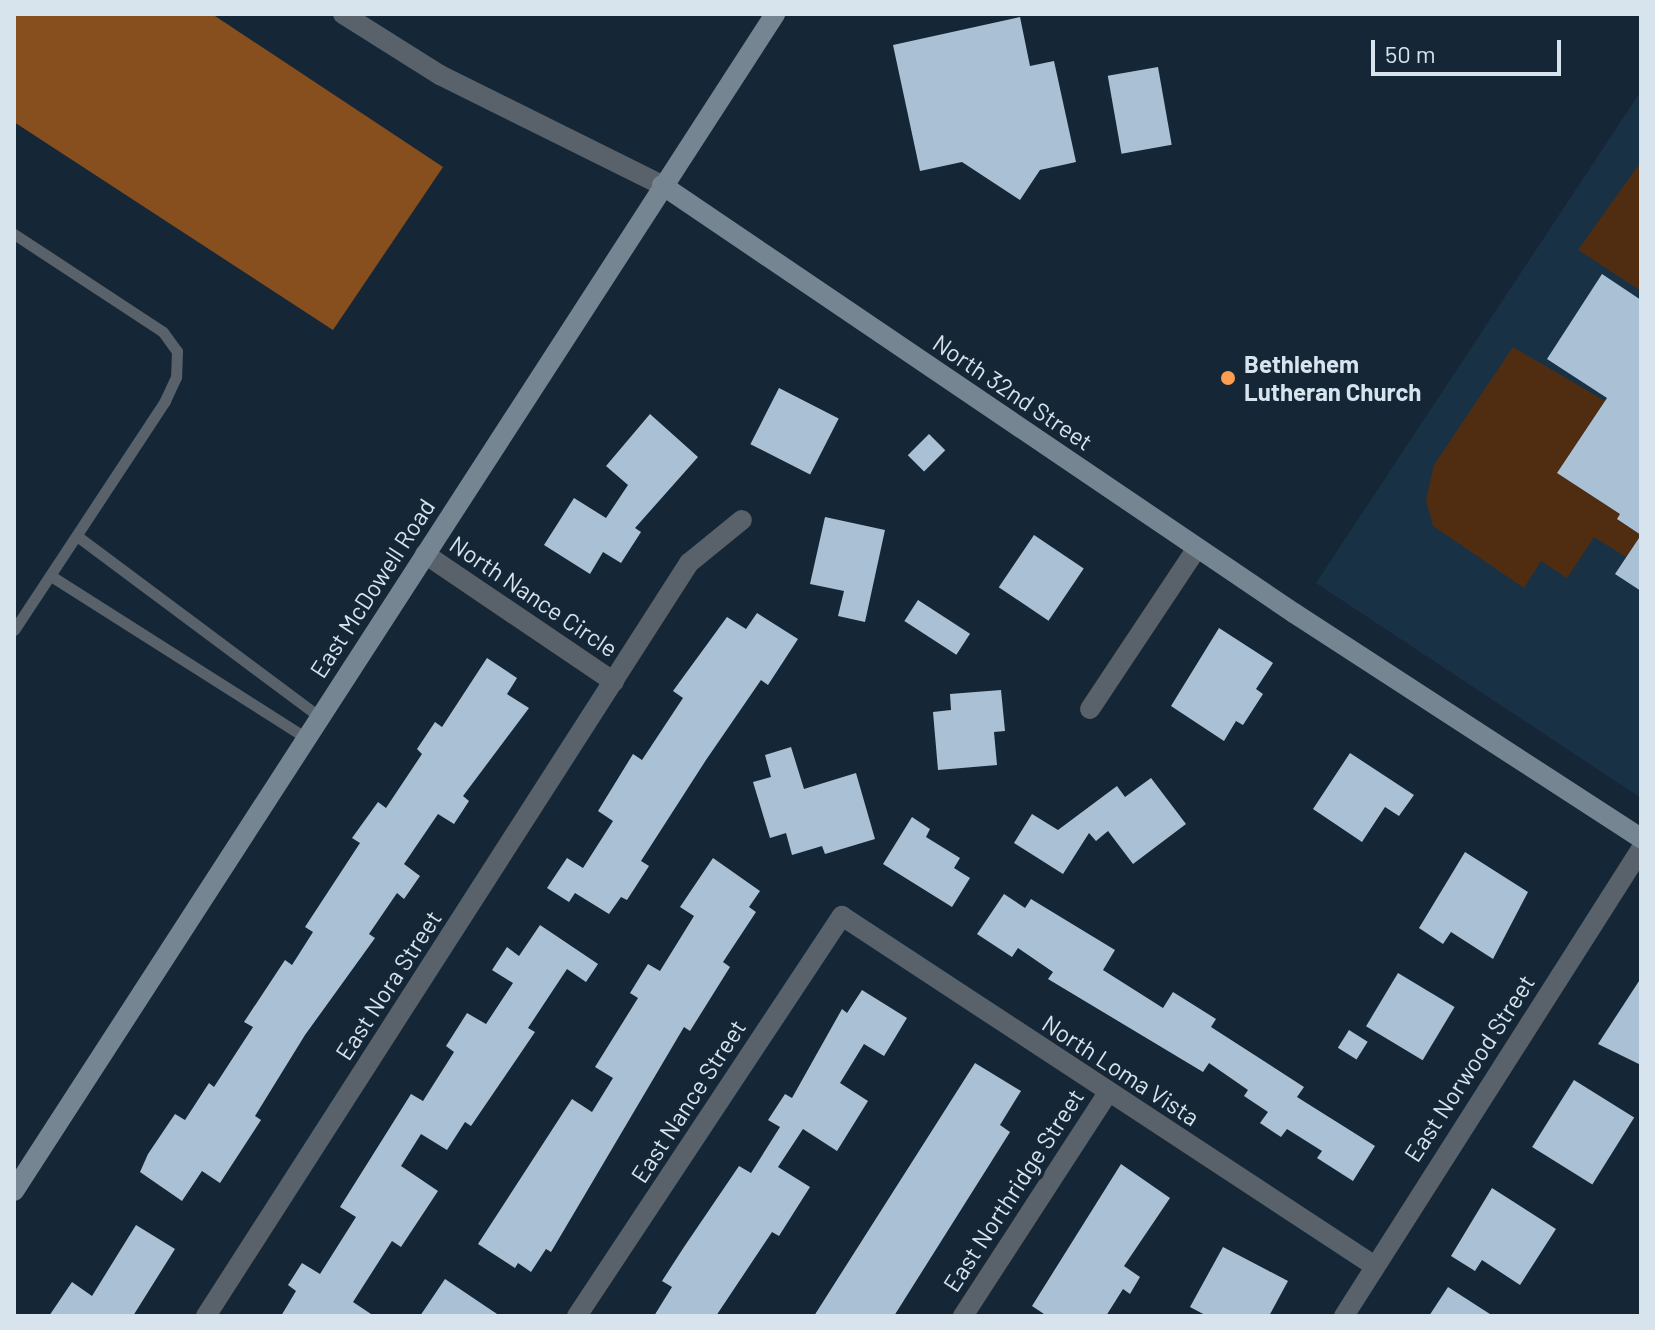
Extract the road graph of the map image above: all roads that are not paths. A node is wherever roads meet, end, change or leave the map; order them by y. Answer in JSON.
{"nodes":[{"id":1,"x":343,"y":14,"type":"edge"},
{"id":2,"x":775,"y":14,"type":"edge"},
{"id":3,"x":662,"y":185,"type":"junction"},
{"id":4,"x":14,"y":234,"type":"edge"},
{"id":5,"x":742,"y":520,"type":"dead end"},
{"id":6,"x":77,"y":536,"type":"junction"},
{"id":7,"x":1197,"y":548,"type":"junction"},
{"id":8,"x":425,"y":554,"type":"junction"},
{"id":9,"x":51,"y":576,"type":"junction"},
{"id":10,"x":14,"y":630,"type":"edge"},
{"id":11,"x":614,"y":682,"type":"junction"},
{"id":12,"x":1090,"y":709,"type":"dead end"},
{"id":13,"x":320,"y":717,"type":"junction"},
{"id":14,"x":306,"y":738,"type":"junction"},
{"id":15,"x":1641,"y":838,"type":"edge"},
{"id":16,"x":1641,"y":849,"type":"edge"},
{"id":17,"x":842,"y":916,"type":"joint"},
{"id":18,"x":1108,"y":1093,"type":"junction"},
{"id":19,"x":14,"y":1191,"type":"edge"},
{"id":20,"x":1373,"y":1265,"type":"junction"},
{"id":21,"x":206,"y":1316,"type":"edge"},
{"id":22,"x":577,"y":1316,"type":"edge"},
{"id":23,"x":963,"y":1316,"type":"edge"},
{"id":24,"x":1344,"y":1316,"type":"edge"}],
"edges":[{"from":1,"to":3,"type":"street","name":"North 32nd Street"},
{"from":2,"to":3,"type":"main road","name":"East McDowell Road"},
{"from":3,"to":7,"type":"main road","name":"North 32nd Street"},
{"from":3,"to":8,"type":"main road","name":"East McDowell Road"},
{"from":4,"to":6,"type":"lane"},
{"from":5,"to":11,"type":"street","name":"East Nora Street"},
{"from":6,"to":9,"type":"lane"},
{"from":6,"to":13,"type":"lane"},
{"from":7,"to":12,"type":"street"},
{"from":7,"to":15,"type":"main road","name":"North 32nd Street"},
{"from":8,"to":11,"type":"street","name":"North Nance Circle"},
{"from":8,"to":13,"type":"main road","name":"East McDowell Road"},
{"from":9,"to":10,"type":"lane"},
{"from":9,"to":14,"type":"lane"},
{"from":11,"to":21,"type":"street","name":"East Nora Street"},
{"from":13,"to":14,"type":"main road","name":"East McDowell Road"},
{"from":14,"to":19,"type":"main road","name":"East McDowell Road"},
{"from":16,"to":20,"type":"street","name":"East Norwood Street"},
{"from":17,"to":18,"type":"street","name":"North Loma Vista"},
{"from":17,"to":22,"type":"street","name":"East Nance Street"},
{"from":18,"to":20,"type":"street","name":"North Loma Vista"},
{"from":18,"to":23,"type":"street","name":"East Northridge Street"},
{"from":20,"to":24,"type":"street","name":"East Norwood Street"}]}
